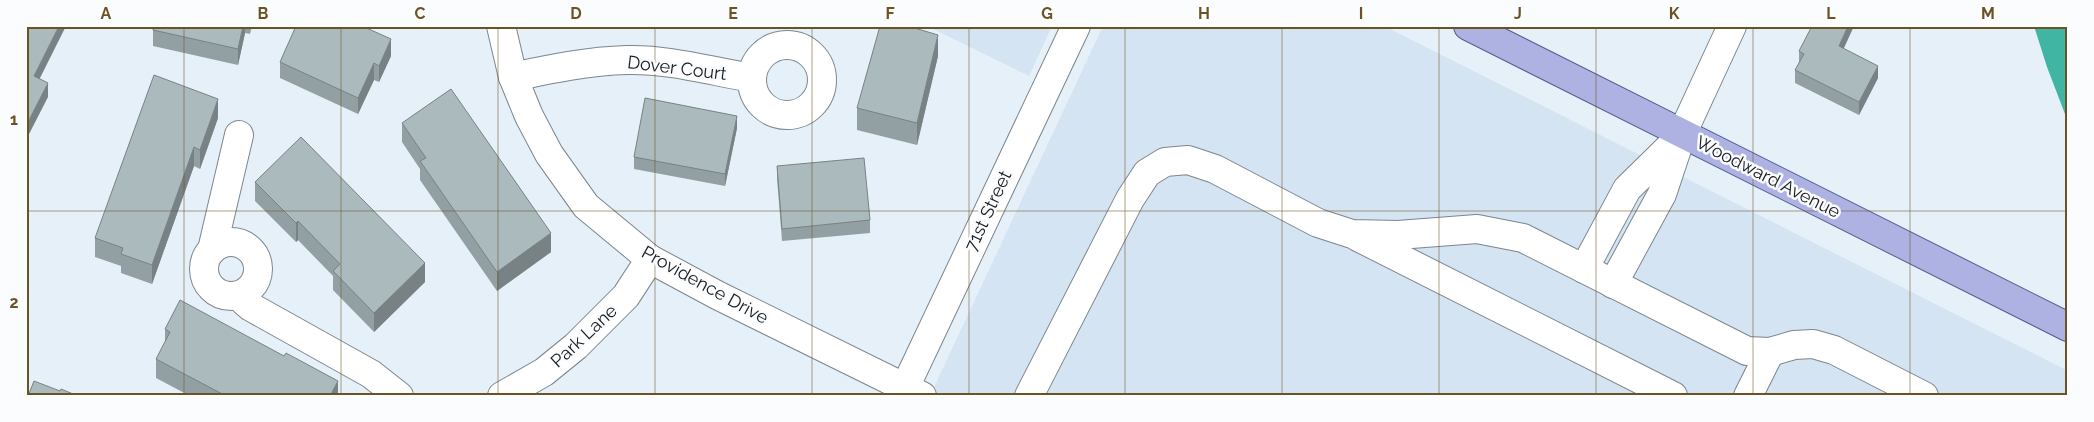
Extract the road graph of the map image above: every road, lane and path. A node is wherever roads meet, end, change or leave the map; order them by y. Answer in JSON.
{"nodes":[{"id":1,"x":501,"y":26,"type":"edge"},
{"id":2,"x":1076,"y":26,"type":"edge"},
{"id":3,"x":1468,"y":26,"type":"edge"},
{"id":4,"x":1732,"y":26,"type":"edge"},
{"id":5,"x":513,"y":77,"type":"junction"},
{"id":6,"x":752,"y":78,"type":"dead end"},
{"id":7,"x":1682,"y":134,"type":"junction"},
{"id":8,"x":239,"y":136,"type":"dead end"},
{"id":9,"x":1352,"y":234,"type":"junction"},
{"id":10,"x":212,"y":250,"type":"junction"},
{"id":11,"x":650,"y":258,"type":"junction"},
{"id":12,"x":1584,"y":269,"type":"junction"},
{"id":13,"x":1613,"y":284,"type":"junction"},
{"id":14,"x":241,"y":295,"type":"junction"},
{"id":15,"x":2068,"y":327,"type":"edge"},
{"id":16,"x":1770,"y":352,"type":"junction"},
{"id":17,"x":909,"y":393,"type":"edge"},
{"id":18,"x":399,"y":396,"type":"edge"},
{"id":19,"x":502,"y":396,"type":"edge"},
{"id":20,"x":1029,"y":396,"type":"edge"},
{"id":21,"x":1673,"y":396,"type":"edge"},
{"id":22,"x":1748,"y":396,"type":"edge"},
{"id":23,"x":1924,"y":396,"type":"edge"}],
"edges":[{"from":1,"to":5,"type":"street","name":"Providence Drive"},
{"from":2,"to":17,"type":"street","name":"71st Street"},
{"from":3,"to":7,"type":"main road","name":"Woodward Avenue"},
{"from":4,"to":7,"type":"street"},
{"from":5,"to":6,"type":"street","name":"Dover Court"},
{"from":5,"to":11,"type":"street","name":"Providence Drive"},
{"from":7,"to":12,"type":"street"},
{"from":7,"to":13,"type":"street"},
{"from":7,"to":15,"type":"main road","name":"Woodward Avenue"},
{"from":8,"to":10,"type":"street"},
{"from":9,"to":12,"type":"street"},
{"from":9,"to":20,"type":"street"},
{"from":9,"to":21,"type":"street"},
{"from":10,"to":14,"type":"street"},
{"from":10,"to":14,"type":"street"},
{"from":11,"to":17,"type":"street","name":"Providence Drive"},
{"from":11,"to":19,"type":"street","name":"Park Lane"},
{"from":12,"to":13,"type":"street"},
{"from":13,"to":16,"type":"street"},
{"from":14,"to":18,"type":"street"},
{"from":16,"to":22,"type":"street"},
{"from":16,"to":23,"type":"street"}]}
